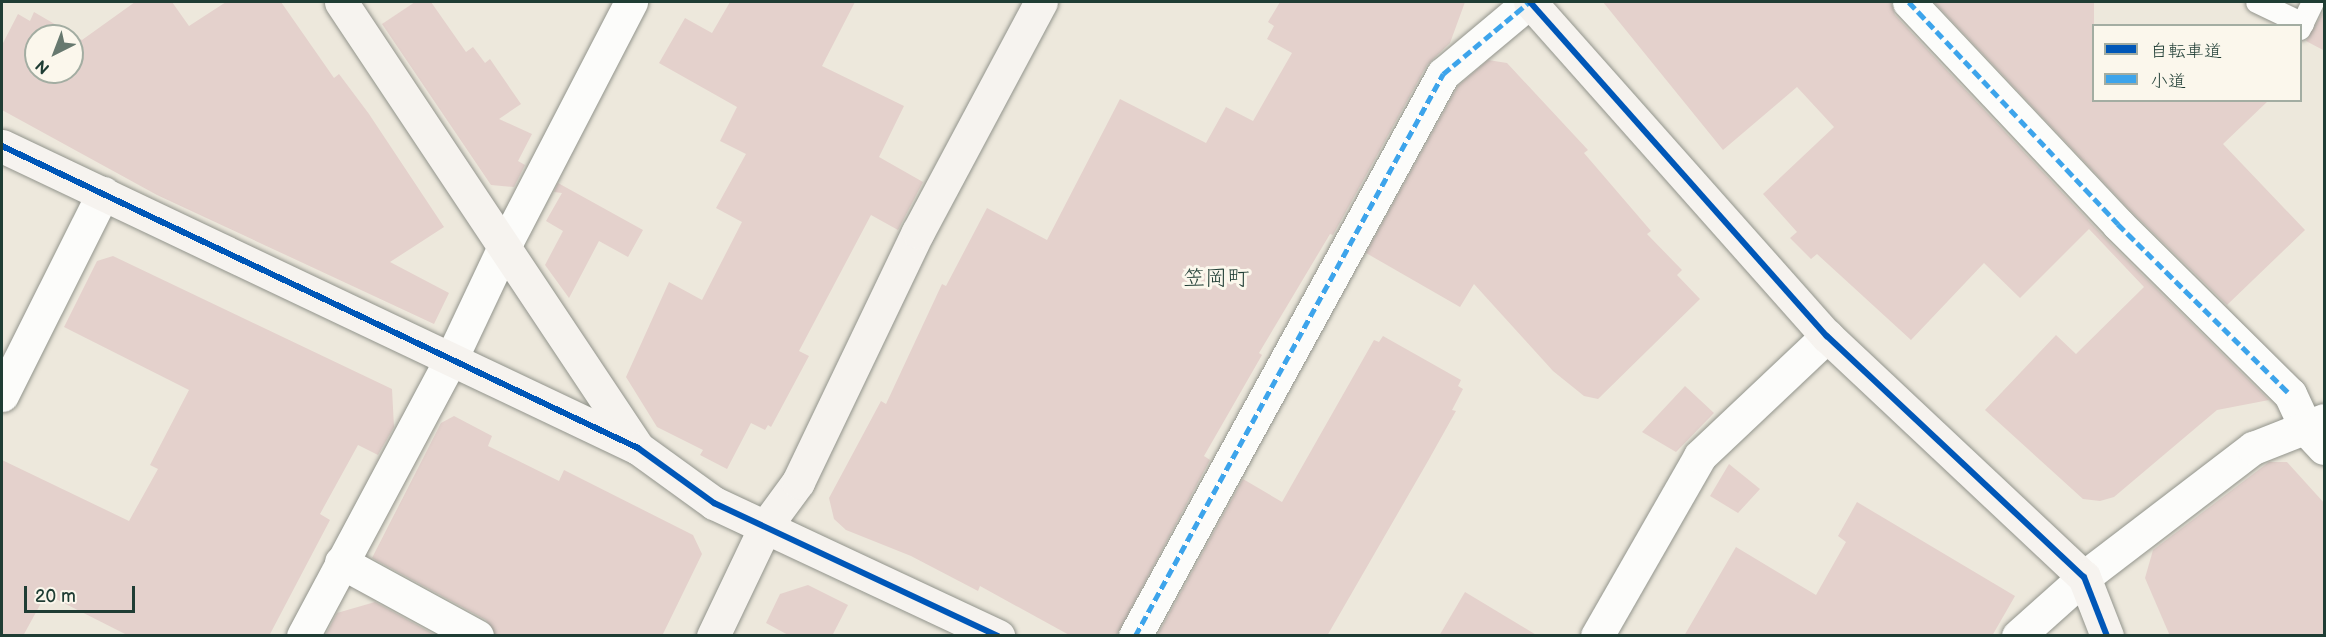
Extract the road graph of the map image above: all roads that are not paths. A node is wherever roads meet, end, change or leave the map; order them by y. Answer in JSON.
{"nodes":[{"id":1,"x":341,"y":2,"type":"edge"},
{"id":2,"x":631,"y":2,"type":"edge"},
{"id":3,"x":1041,"y":2,"type":"edge"},
{"id":4,"x":1529,"y":2,"type":"edge"},
{"id":5,"x":1910,"y":2,"type":"edge"},
{"id":6,"x":2257,"y":2,"type":"edge"},
{"id":7,"x":2313,"y":2,"type":"edge"},
{"id":8,"x":2298,"y":24,"type":"edge"},
{"id":9,"x":2302,"y":26,"type":"edge"},
{"id":10,"x":2,"y":146,"type":"edge"},
{"id":11,"x":103,"y":193,"type":"junction"},
{"id":12,"x":505,"y":244,"type":"junction"},
{"id":13,"x":1827,"y":336,"type":"junction"},
{"id":14,"x":451,"y":359,"type":"junction"},
{"id":15,"x":2,"y":395,"type":"edge"},
{"id":16,"x":2318,"y":432,"type":"edge"},
{"id":17,"x":639,"y":448,"type":"junction"},
{"id":18,"x":765,"y":527,"type":"junction"},
{"id":19,"x":341,"y":562,"type":"junction"},
{"id":20,"x":2084,"y":577,"type":"junction"},
{"id":21,"x":303,"y":636,"type":"edge"},
{"id":22,"x":477,"y":636,"type":"edge"},
{"id":23,"x":713,"y":636,"type":"edge"},
{"id":24,"x":998,"y":636,"type":"edge"},
{"id":25,"x":1135,"y":636,"type":"edge"},
{"id":26,"x":1597,"y":636,"type":"edge"},
{"id":27,"x":2018,"y":636,"type":"edge"},
{"id":28,"x":2107,"y":636,"type":"edge"}],
"edges":[{"from":1,"to":12,"type":"street"},
{"from":2,"to":12,"type":"street"},
{"from":3,"to":18,"type":"street"},
{"from":4,"to":13,"type":"street"},
{"from":4,"to":25,"type":"street"},
{"from":5,"to":16,"type":"street"},
{"from":6,"to":8,"type":"lane"},
{"from":7,"to":9,"type":"lane"},
{"from":10,"to":11,"type":"street"},
{"from":11,"to":14,"type":"street"},
{"from":11,"to":15,"type":"street"},
{"from":12,"to":14,"type":"street"},
{"from":12,"to":17,"type":"street"},
{"from":13,"to":20,"type":"street"},
{"from":13,"to":26,"type":"street"},
{"from":14,"to":17,"type":"street"},
{"from":14,"to":19,"type":"street"},
{"from":16,"to":20,"type":"street"},
{"from":17,"to":18,"type":"street"},
{"from":18,"to":23,"type":"street"},
{"from":18,"to":24,"type":"street"},
{"from":19,"to":21,"type":"street"},
{"from":19,"to":22,"type":"street"},
{"from":20,"to":27,"type":"street"},
{"from":20,"to":28,"type":"street"}]}
